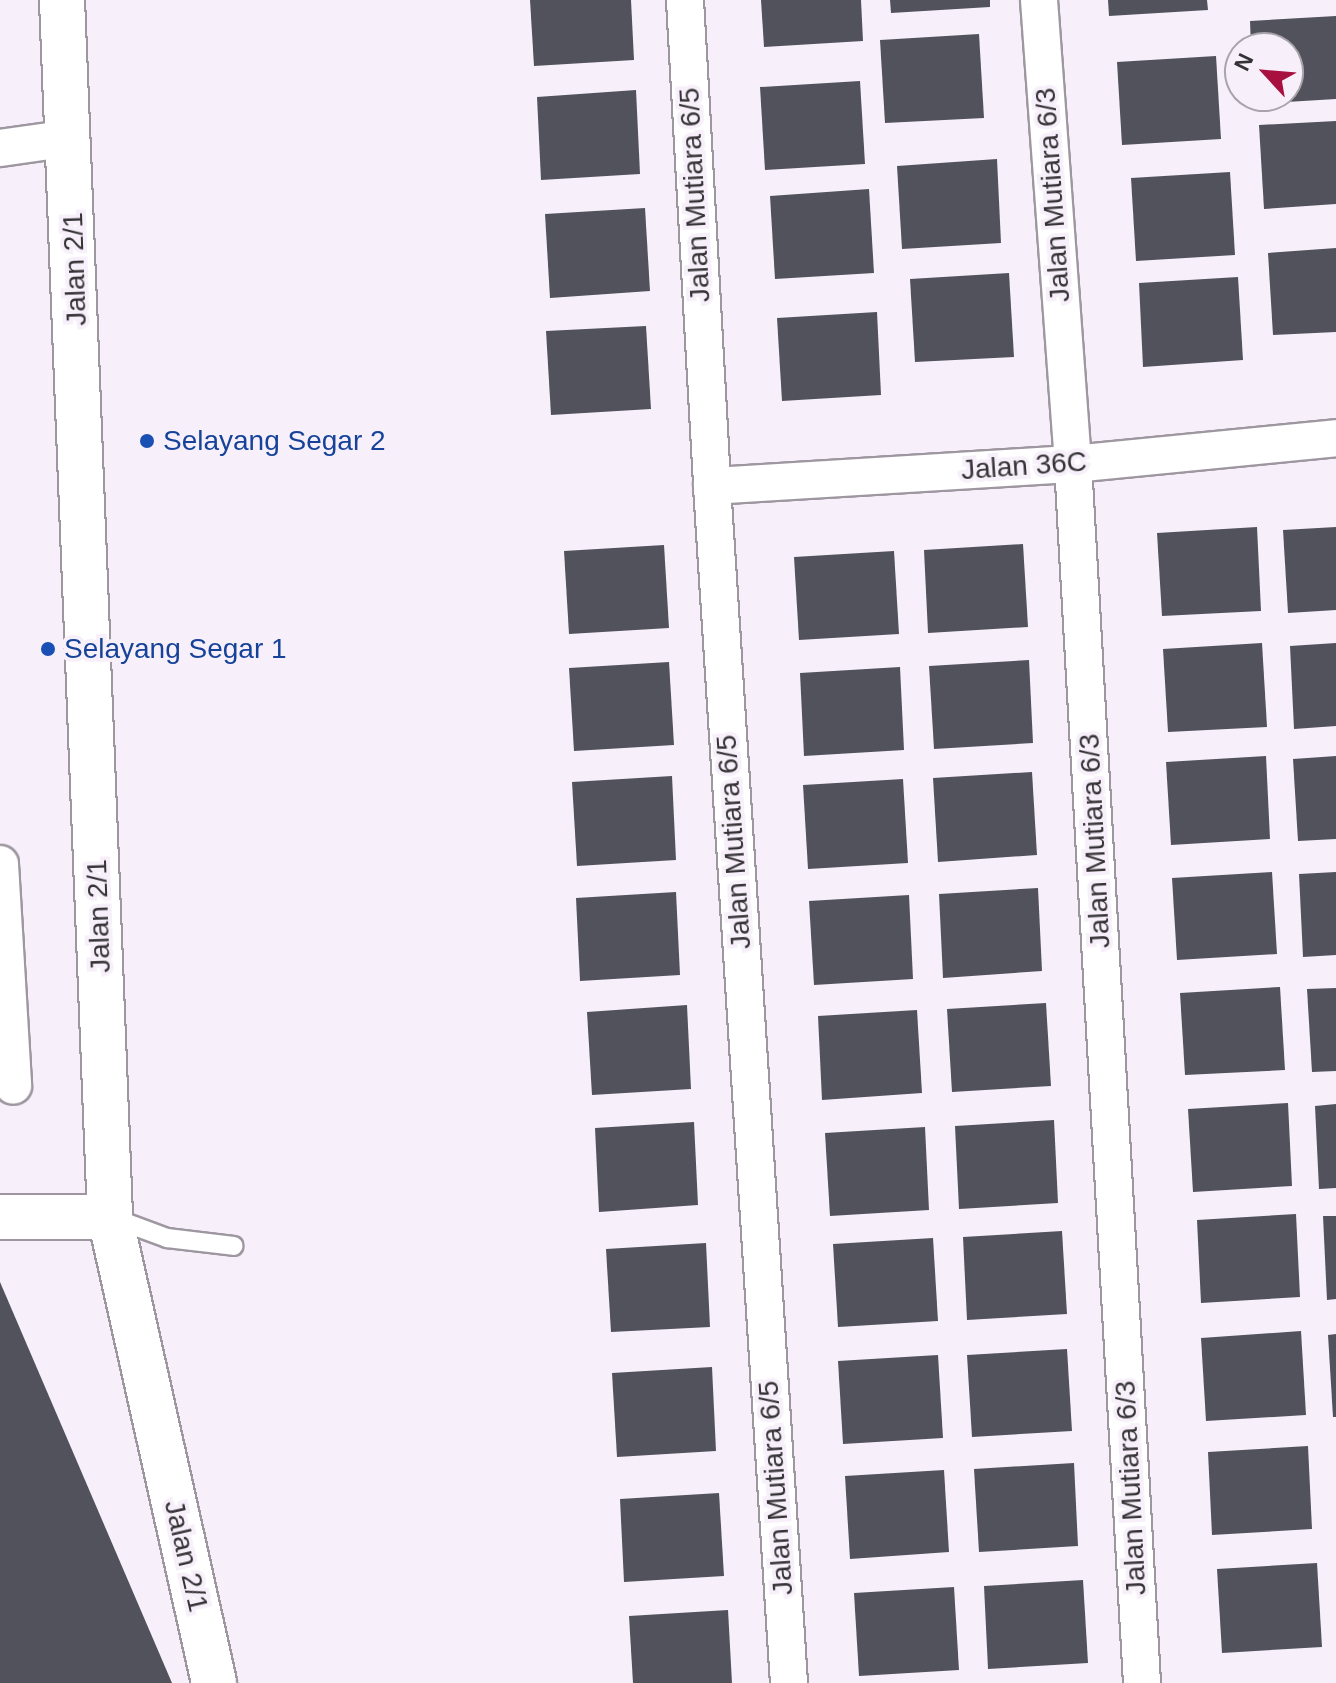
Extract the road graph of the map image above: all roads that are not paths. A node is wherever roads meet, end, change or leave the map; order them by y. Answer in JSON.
{"nodes":[{"id":1,"x":62,"y":0,"type":"edge"},
{"id":2,"x":685,"y":0,"type":"edge"},
{"id":3,"x":1039,"y":0,"type":"edge"},
{"id":4,"x":70,"y":138,"type":"junction"},
{"id":5,"x":0,"y":148,"type":"edge"},
{"id":6,"x":1336,"y":438,"type":"edge"},
{"id":7,"x":1073,"y":464,"type":"junction"},
{"id":8,"x":712,"y":486,"type":"junction"},
{"id":9,"x":0,"y":864,"type":"edge"},
{"id":10,"x":13,"y":1086,"type":"dead end"},
{"id":11,"x":0,"y":1217,"type":"edge"},
{"id":12,"x":110,"y":1217,"type":"junction"},
{"id":13,"x":234,"y":1246,"type":"dead end"},
{"id":14,"x":214,"y":1683,"type":"edge"},
{"id":15,"x":789,"y":1683,"type":"edge"},
{"id":16,"x":1142,"y":1683,"type":"edge"}],
"edges":[{"from":1,"to":4,"type":"street","name":"Jalan 2/1"},
{"from":2,"to":8,"type":"street","name":"Jalan Mutiara 6/5"},
{"from":3,"to":7,"type":"street","name":"Jalan Mutiara 6/3"},
{"from":4,"to":5,"type":"street"},
{"from":4,"to":12,"type":"street","name":"Jalan 2/1"},
{"from":6,"to":7,"type":"street","name":"Jalan 36C"},
{"from":7,"to":8,"type":"street","name":"Jalan 36C"},
{"from":7,"to":16,"type":"street","name":"Jalan Mutiara 6/3"},
{"from":8,"to":15,"type":"street","name":"Jalan Mutiara 6/5"},
{"from":9,"to":10,"type":"street"},
{"from":11,"to":12,"type":"street"},
{"from":12,"to":13,"type":"lane"},
{"from":12,"to":14,"type":"street","name":"Jalan 2/1"}]}
